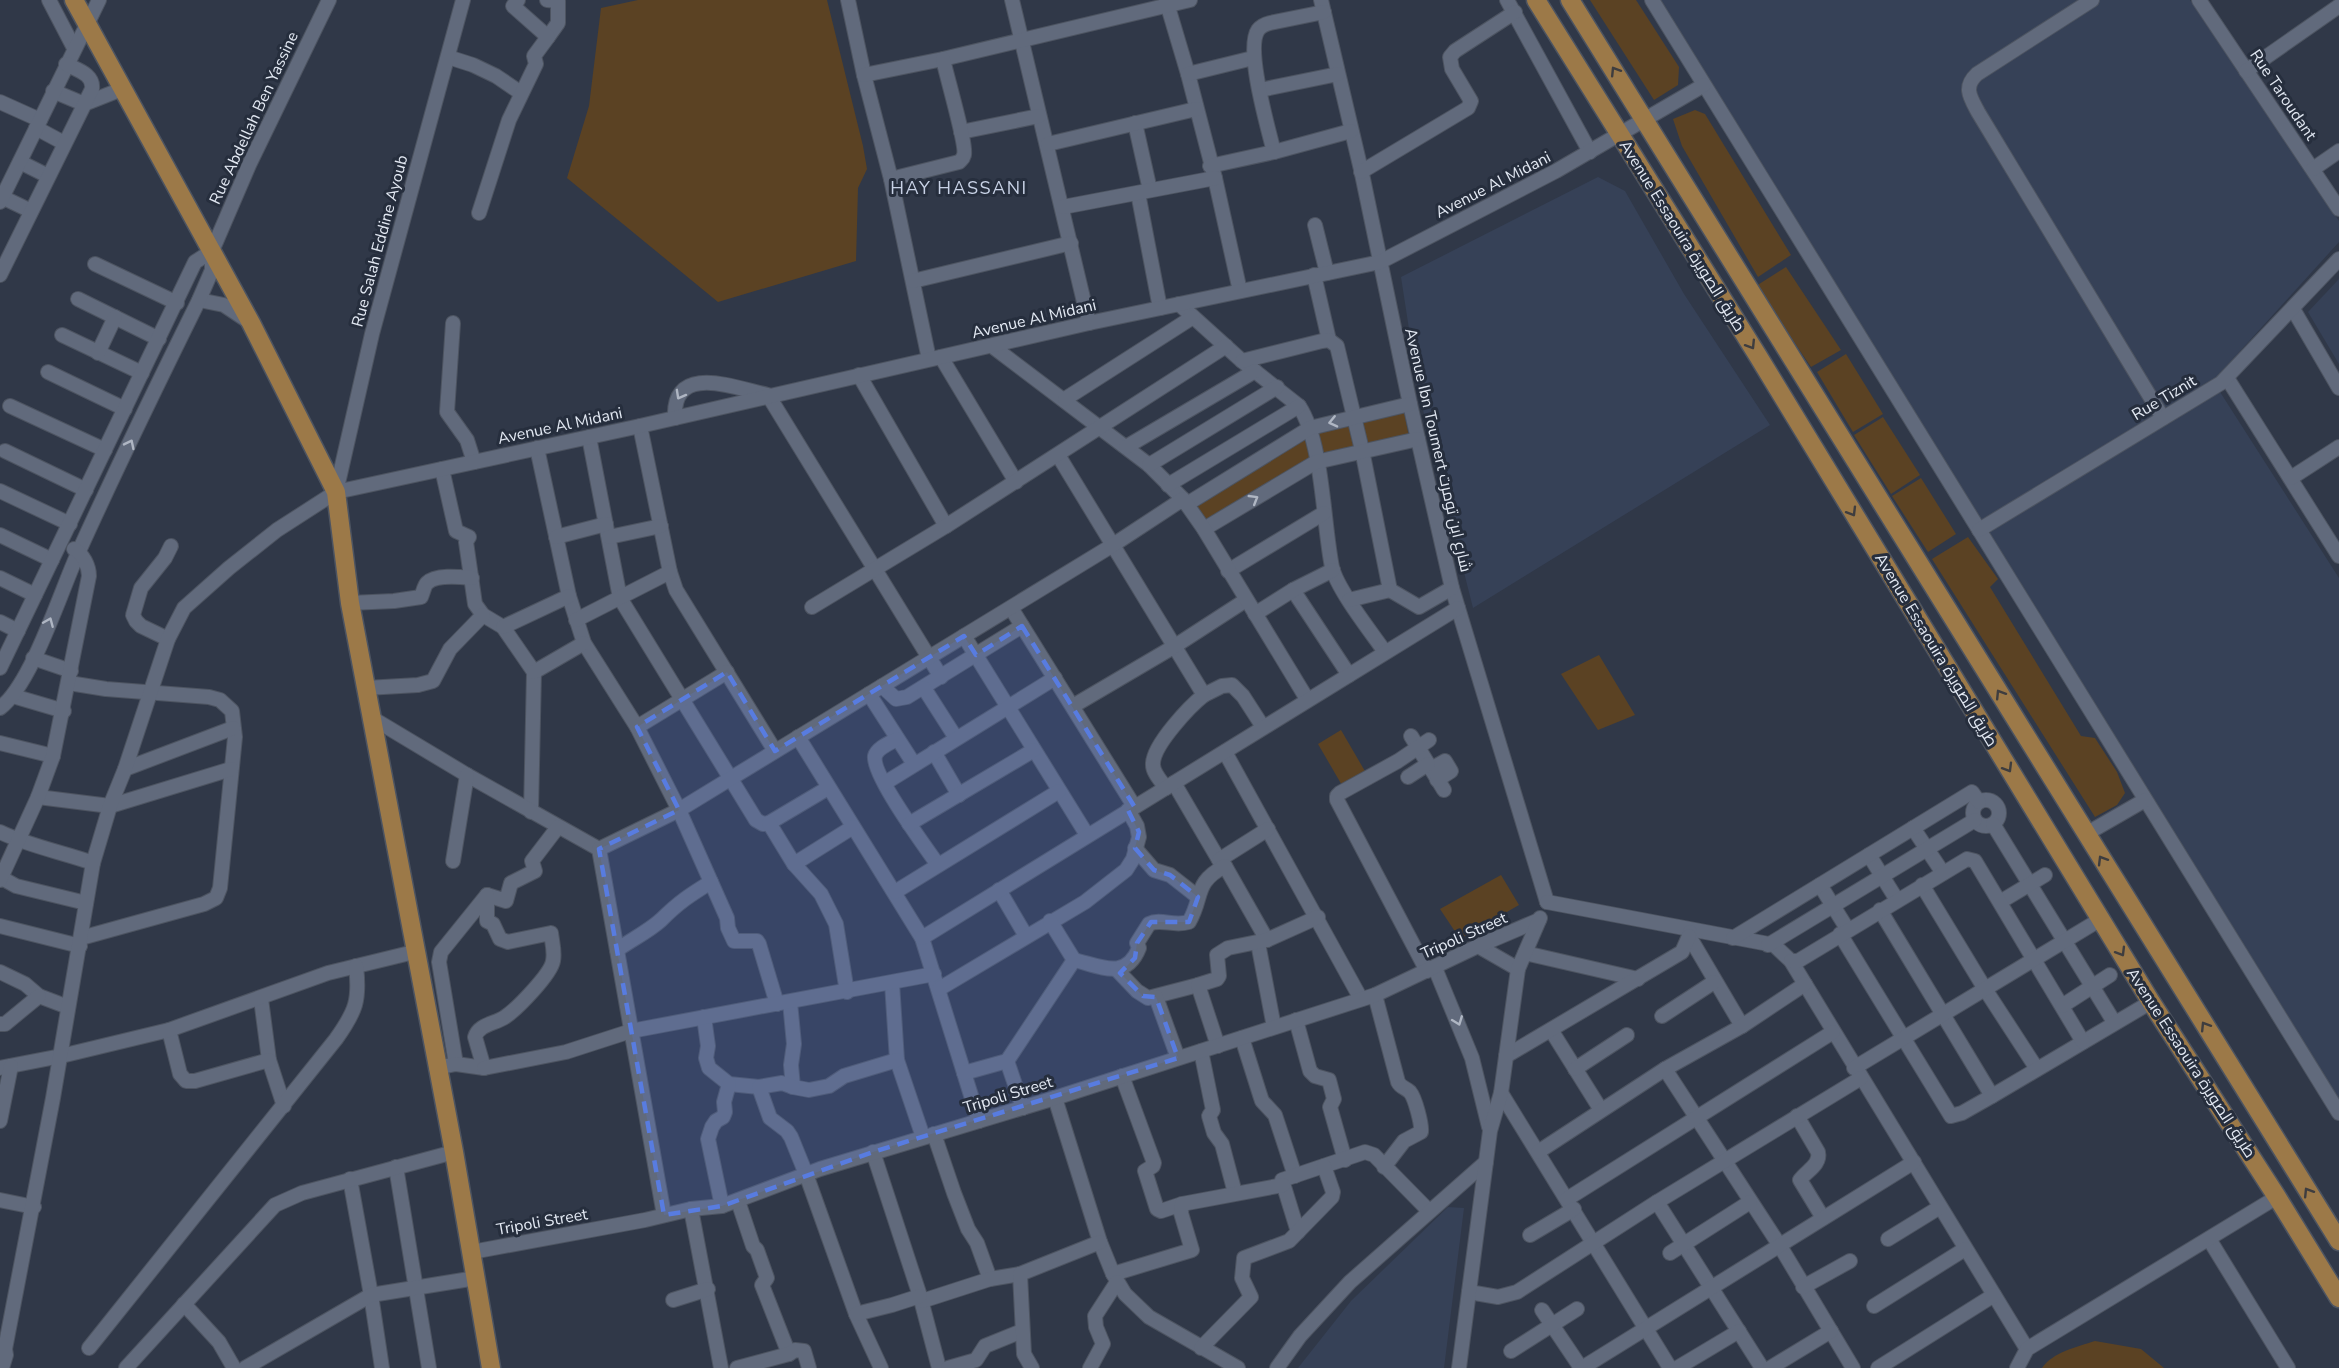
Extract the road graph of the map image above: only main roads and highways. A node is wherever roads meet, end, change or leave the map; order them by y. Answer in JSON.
{"nodes":[{"id":1,"x":74,"y":0,"type":"edge"},
{"id":2,"x":1536,"y":0,"type":"edge"},
{"id":3,"x":1570,"y":0,"type":"edge"},
{"id":4,"x":2339,"y":1241,"type":"edge"},
{"id":5,"x":2339,"y":1298,"type":"edge"},
{"id":6,"x":491,"y":1368,"type":"edge"}],
"edges":[{"from":1,"to":6,"type":"main road"},
{"from":2,"to":5,"type":"main road","name":"Avenue Essaouira طريق الصويرة","one_way":true},
{"from":4,"to":3,"type":"main road","name":"Avenue Essaouira طريق الصويرة","one_way":true}]}
